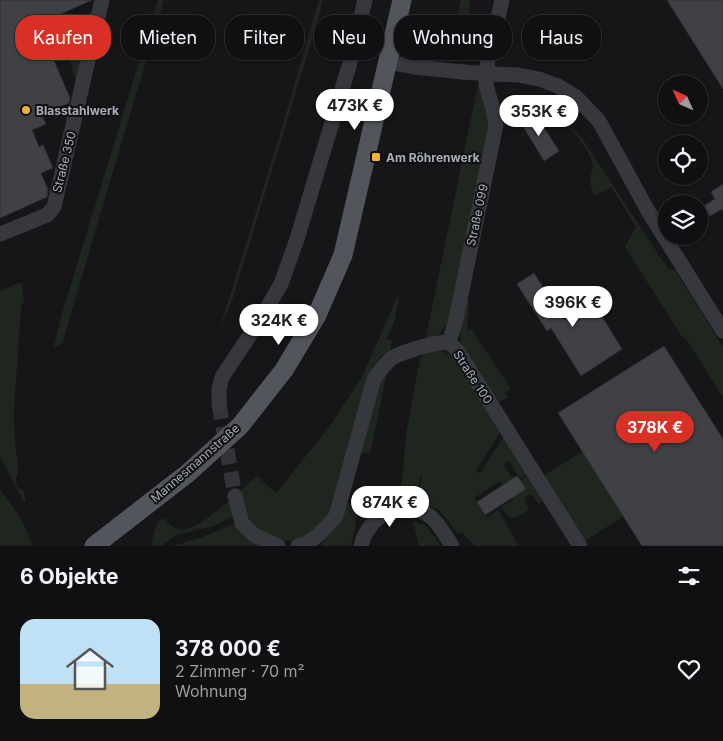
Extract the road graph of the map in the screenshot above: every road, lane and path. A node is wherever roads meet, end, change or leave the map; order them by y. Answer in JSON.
{"nodes":[{"id":1,"x":102,"y":0,"type":"edge"},
{"id":2,"x":365,"y":0,"type":"edge"},
{"id":3,"x":402,"y":0,"type":"edge"},
{"id":4,"x":502,"y":0,"type":"edge"},
{"id":5,"x":388,"y":62,"type":"junction"},
{"id":6,"x":0,"y":234,"type":"edge"},
{"id":7,"x":723,"y":331,"type":"edge"},
{"id":8,"x":449,"y":343,"type":"junction"},
{"id":9,"x":219,"y":404,"type":"tunnel mouth"},
{"id":10,"x":235,"y":496,"type":"tunnel mouth"},
{"id":11,"x":94,"y":546,"type":"edge"},
{"id":12,"x":278,"y":546,"type":"edge"},
{"id":13,"x":298,"y":546,"type":"edge"},
{"id":14,"x":361,"y":546,"type":"edge"},
{"id":15,"x":452,"y":546,"type":"edge"},
{"id":16,"x":580,"y":546,"type":"edge"}],
"edges":[{"from":1,"to":6,"type":"street","name":"Straße 350"},
{"from":2,"to":9,"type":"street"},
{"from":3,"to":5,"type":"main road","name":"Mannesmannstraße"},
{"from":4,"to":8,"type":"street","name":"Straße 099"},
{"from":5,"to":7,"type":"street","bridge":true},
{"from":5,"to":11,"type":"main road","name":"Mannesmannstraße"},
{"from":8,"to":13,"type":"street","name":"Straße 100"},
{"from":8,"to":16,"type":"street","name":"Straße 100"},
{"from":10,"to":12,"type":"street"},
{"from":14,"to":15,"type":"street"}]}
